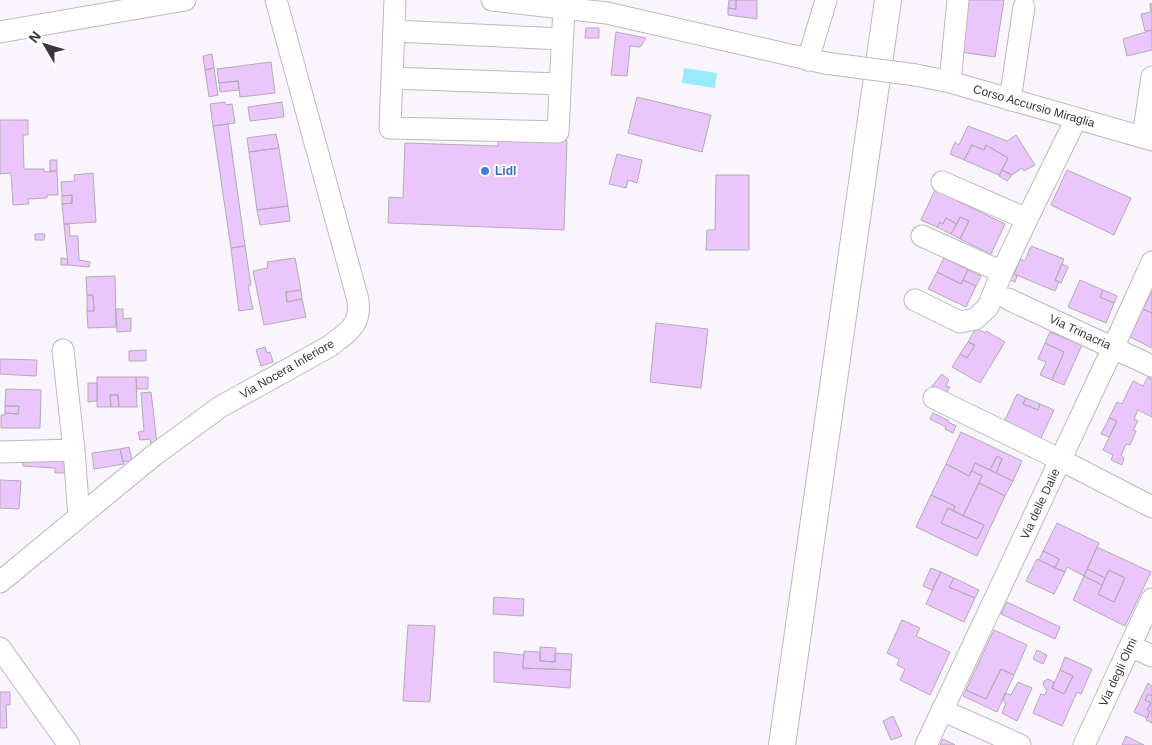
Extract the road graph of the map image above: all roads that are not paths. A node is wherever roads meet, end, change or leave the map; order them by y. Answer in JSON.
{"nodes":[{"id":1,"x":184,"y":0,"type":"edge"},
{"id":2,"x":276,"y":0,"type":"edge"},
{"id":3,"x":395,"y":0,"type":"edge"},
{"id":4,"x":492,"y":0,"type":"edge"},
{"id":5,"x":826,"y":0,"type":"edge"},
{"id":6,"x":888,"y":0,"type":"edge"},
{"id":7,"x":958,"y":0,"type":"edge"},
{"id":8,"x":606,"y":6,"type":"edge"},
{"id":9,"x":1024,"y":7,"type":"dead end"},
{"id":10,"x":564,"y":8,"type":"junction"},
{"id":11,"x":394,"y":31,"type":"junction"},
{"id":12,"x":0,"y":32,"type":"edge"},
{"id":13,"x":562,"y":40,"type":"junction"},
{"id":14,"x":816,"y":61,"type":"junction"},
{"id":15,"x":1152,"y":77,"type":"edge"},
{"id":16,"x":392,"y":78,"type":"junction"},
{"id":17,"x":950,"y":82,"type":"junction"},
{"id":18,"x":560,"y":84,"type":"junction"},
{"id":19,"x":1010,"y":100,"type":"junction"},
{"id":20,"x":1076,"y":118,"type":"junction"},
{"id":21,"x":1148,"y":139,"type":"edge"},
{"id":22,"x":942,"y":182,"type":"dead end"},
{"id":23,"x":1027,"y":219,"type":"junction"},
{"id":24,"x":922,"y":236,"type":"dead end"},
{"id":25,"x":1152,"y":262,"type":"edge"},
{"id":26,"x":1002,"y":272,"type":"junction"},
{"id":27,"x":1008,"y":299,"type":"dead end"},
{"id":28,"x":915,"y":300,"type":"dead end"},
{"id":29,"x":1113,"y":348,"type":"junction"},
{"id":30,"x":63,"y":350,"type":"dead end"},
{"id":31,"x":1152,"y":366,"type":"edge"},
{"id":32,"x":934,"y":398,"type":"dead end"},
{"id":33,"x":74,"y":450,"type":"junction"},
{"id":34,"x":0,"y":452,"type":"edge"},
{"id":35,"x":1061,"y":460,"type":"junction"},
{"id":36,"x":1152,"y":507,"type":"edge"},
{"id":37,"x":79,"y":517,"type":"junction"},
{"id":38,"x":0,"y":582,"type":"edge"},
{"id":39,"x":1152,"y":598,"type":"edge"},
{"id":40,"x":1130,"y":646,"type":"junction"},
{"id":41,"x":0,"y":648,"type":"edge"},
{"id":42,"x":1152,"y":656,"type":"edge"},
{"id":43,"x":942,"y":710,"type":"junction"},
{"id":44,"x":69,"y":745,"type":"edge"},
{"id":45,"x":782,"y":745,"type":"edge"},
{"id":46,"x":926,"y":745,"type":"edge"},
{"id":47,"x":1020,"y":745,"type":"edge"},
{"id":48,"x":1084,"y":745,"type":"edge"}],
"edges":[{"from":1,"to":12,"type":"street"},
{"from":2,"to":37,"type":"street","name":"Via Nocera Inferiore"},
{"from":3,"to":11,"type":"street"},
{"from":4,"to":10,"type":"street"},
{"from":5,"to":14,"type":"street"},
{"from":6,"to":45,"type":"main road"},
{"from":7,"to":17,"type":"street"},
{"from":8,"to":10,"type":"street"},
{"from":8,"to":14,"type":"street"},
{"from":9,"to":19,"type":"street"},
{"from":10,"to":13,"type":"street"},
{"from":11,"to":13,"type":"street"},
{"from":11,"to":16,"type":"street"},
{"from":13,"to":18,"type":"street"},
{"from":14,"to":17,"type":"street","name":"Corso Accursio Miraglia","bridge":true},
{"from":15,"to":21,"type":"street"},
{"from":16,"to":18,"type":"street"},
{"from":16,"to":18,"type":"street"},
{"from":17,"to":19,"type":"street","name":"Corso Accursio Miraglia"},
{"from":19,"to":20,"type":"street","name":"Corso Accursio Miraglia"},
{"from":20,"to":21,"type":"street","name":"Corso Accursio Miraglia"},
{"from":20,"to":23,"type":"street"},
{"from":22,"to":23,"type":"street"},
{"from":23,"to":26,"type":"street"},
{"from":24,"to":26,"type":"street"},
{"from":25,"to":29,"type":"street","name":"Via delle Dalie"},
{"from":26,"to":28,"type":"street"},
{"from":27,"to":29,"type":"street","name":"Via Trinacria"},
{"from":29,"to":31,"type":"street","name":"Via Trinacria"},
{"from":29,"to":35,"type":"street","name":"Via delle Dalie"},
{"from":30,"to":33,"type":"street"},
{"from":32,"to":35,"type":"street"},
{"from":33,"to":34,"type":"street"},
{"from":33,"to":37,"type":"street"},
{"from":35,"to":36,"type":"street"},
{"from":35,"to":43,"type":"street","name":"Via delle Dalie"},
{"from":37,"to":38,"type":"street","name":"Via Nocera Inferiore"},
{"from":39,"to":40,"type":"street","name":"Via degli Olmi"},
{"from":40,"to":42,"type":"street"},
{"from":40,"to":48,"type":"street","name":"Via degli Olmi"},
{"from":41,"to":44,"type":"street"},
{"from":43,"to":46,"type":"street","name":"Via delle Dalie"},
{"from":43,"to":47,"type":"street"}]}
